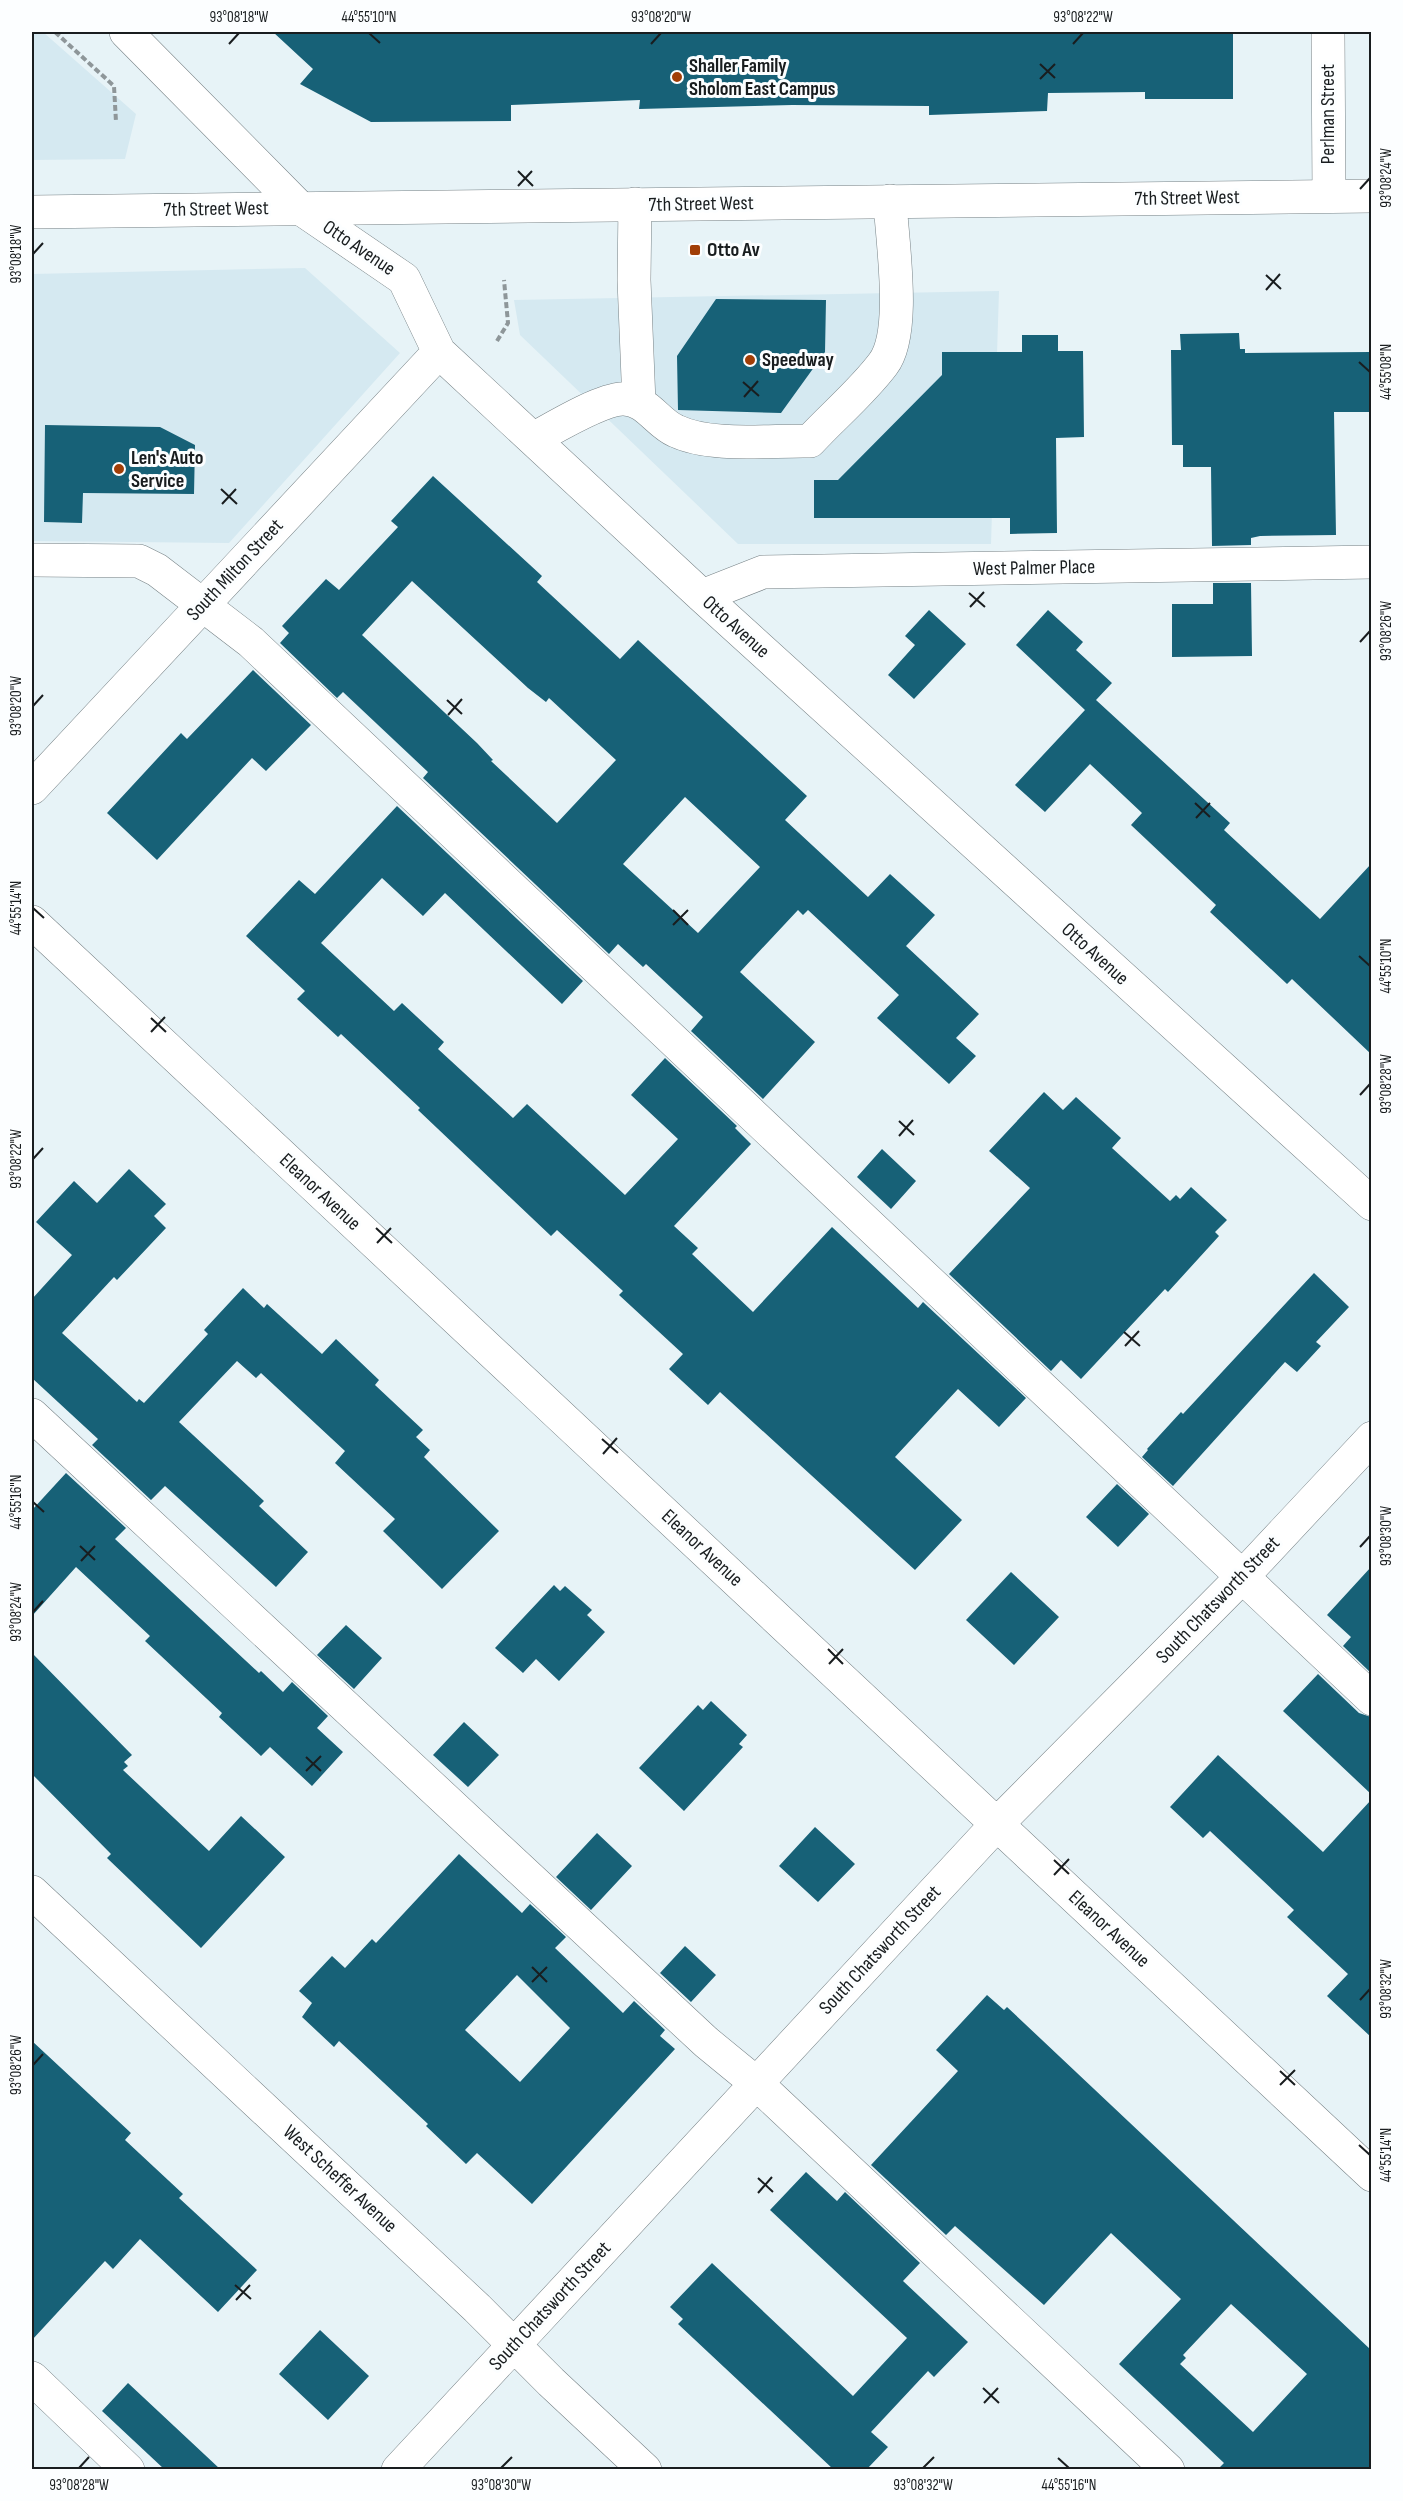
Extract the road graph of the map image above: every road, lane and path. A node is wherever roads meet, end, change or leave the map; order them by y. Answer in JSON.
{"nodes":[{"id":1,"x":55,"y":32,"type":"edge"},
{"id":2,"x":126,"y":32,"type":"edge"},
{"id":3,"x":1328,"y":32,"type":"edge"},
{"id":4,"x":116,"y":122,"type":"dead end"},
{"id":5,"x":1329,"y":196,"type":"junction"},
{"id":6,"x":1371,"y":196,"type":"edge"},
{"id":7,"x":890,"y":201,"type":"junction"},
{"id":8,"x":635,"y":204,"type":"junction"},
{"id":9,"x":300,"y":208,"type":"junction"},
{"id":10,"x":32,"y":212,"type":"edge"},
{"id":11,"x":504,"y":280,"type":"dead end"},
{"id":12,"x":497,"y":341,"type":"dead end"},
{"id":13,"x":439,"y":352,"type":"junction"},
{"id":14,"x":639,"y":403,"type":"junction"},
{"id":15,"x":533,"y":439,"type":"junction"},
{"id":16,"x":32,"y":560,"type":"edge"},
{"id":17,"x":1371,"y":562,"type":"edge"},
{"id":18,"x":702,"y":596,"type":"junction"},
{"id":19,"x":203,"y":604,"type":"junction"},
{"id":20,"x":32,"y":788,"type":"edge"},
{"id":21,"x":32,"y":922,"type":"edge"},
{"id":22,"x":1371,"y":1204,"type":"edge"},
{"id":23,"x":32,"y":1414,"type":"edge"},
{"id":24,"x":1371,"y":1438,"type":"edge"},
{"id":25,"x":1241,"y":1578,"type":"junction"},
{"id":26,"x":1371,"y":1699,"type":"edge"},
{"id":27,"x":997,"y":1824,"type":"junction"},
{"id":28,"x":32,"y":1892,"type":"edge"},
{"id":29,"x":756,"y":2083,"type":"junction"},
{"id":30,"x":1371,"y":2175,"type":"edge"},
{"id":31,"x":514,"y":2345,"type":"junction"},
{"id":32,"x":32,"y":2378,"type":"edge"},
{"id":33,"x":129,"y":2469,"type":"edge"},
{"id":34,"x":398,"y":2469,"type":"edge"},
{"id":35,"x":645,"y":2469,"type":"edge"},
{"id":36,"x":1168,"y":2469,"type":"edge"}],
"edges":[{"from":1,"to":4,"type":"path"},
{"from":2,"to":9,"type":"street","name":"Otto Avenue"},
{"from":3,"to":5,"type":"street","name":"Perlman Street"},
{"from":5,"to":6,"type":"street","name":"7th Street West"},
{"from":5,"to":7,"type":"street","name":"7th Street West"},
{"from":7,"to":8,"type":"street","name":"7th Street West"},
{"from":7,"to":14,"type":"street"},
{"from":8,"to":9,"type":"street","name":"7th Street West"},
{"from":8,"to":14,"type":"street"},
{"from":9,"to":10,"type":"street","name":"7th Street West"},
{"from":9,"to":13,"type":"street","name":"Otto Avenue"},
{"from":11,"to":12,"type":"path"},
{"from":13,"to":15,"type":"street","name":"Otto Avenue"},
{"from":13,"to":19,"type":"street","name":"South Milton Street"},
{"from":14,"to":15,"type":"street"},
{"from":15,"to":18,"type":"street","name":"Otto Avenue"},
{"from":16,"to":19,"type":"street"},
{"from":17,"to":18,"type":"street","name":"West Palmer Place"},
{"from":18,"to":22,"type":"street","name":"Otto Avenue"},
{"from":19,"to":20,"type":"street","name":"South Milton Street"},
{"from":19,"to":25,"type":"street"},
{"from":21,"to":27,"type":"street","name":"Eleanor Avenue"},
{"from":23,"to":29,"type":"street"},
{"from":24,"to":25,"type":"street","name":"South Chatsworth Street"},
{"from":25,"to":26,"type":"street"},
{"from":25,"to":27,"type":"street","name":"South Chatsworth Street"},
{"from":27,"to":29,"type":"street","name":"South Chatsworth Street"},
{"from":27,"to":30,"type":"street","name":"Eleanor Avenue"},
{"from":28,"to":31,"type":"street","name":"West Scheffer Avenue"},
{"from":29,"to":31,"type":"street","name":"South Chatsworth Street"},
{"from":29,"to":36,"type":"street"},
{"from":31,"to":34,"type":"street","name":"South Chatsworth Street"},
{"from":31,"to":35,"type":"street","name":"West Scheffer Avenue"},
{"from":32,"to":33,"type":"street"}]}
